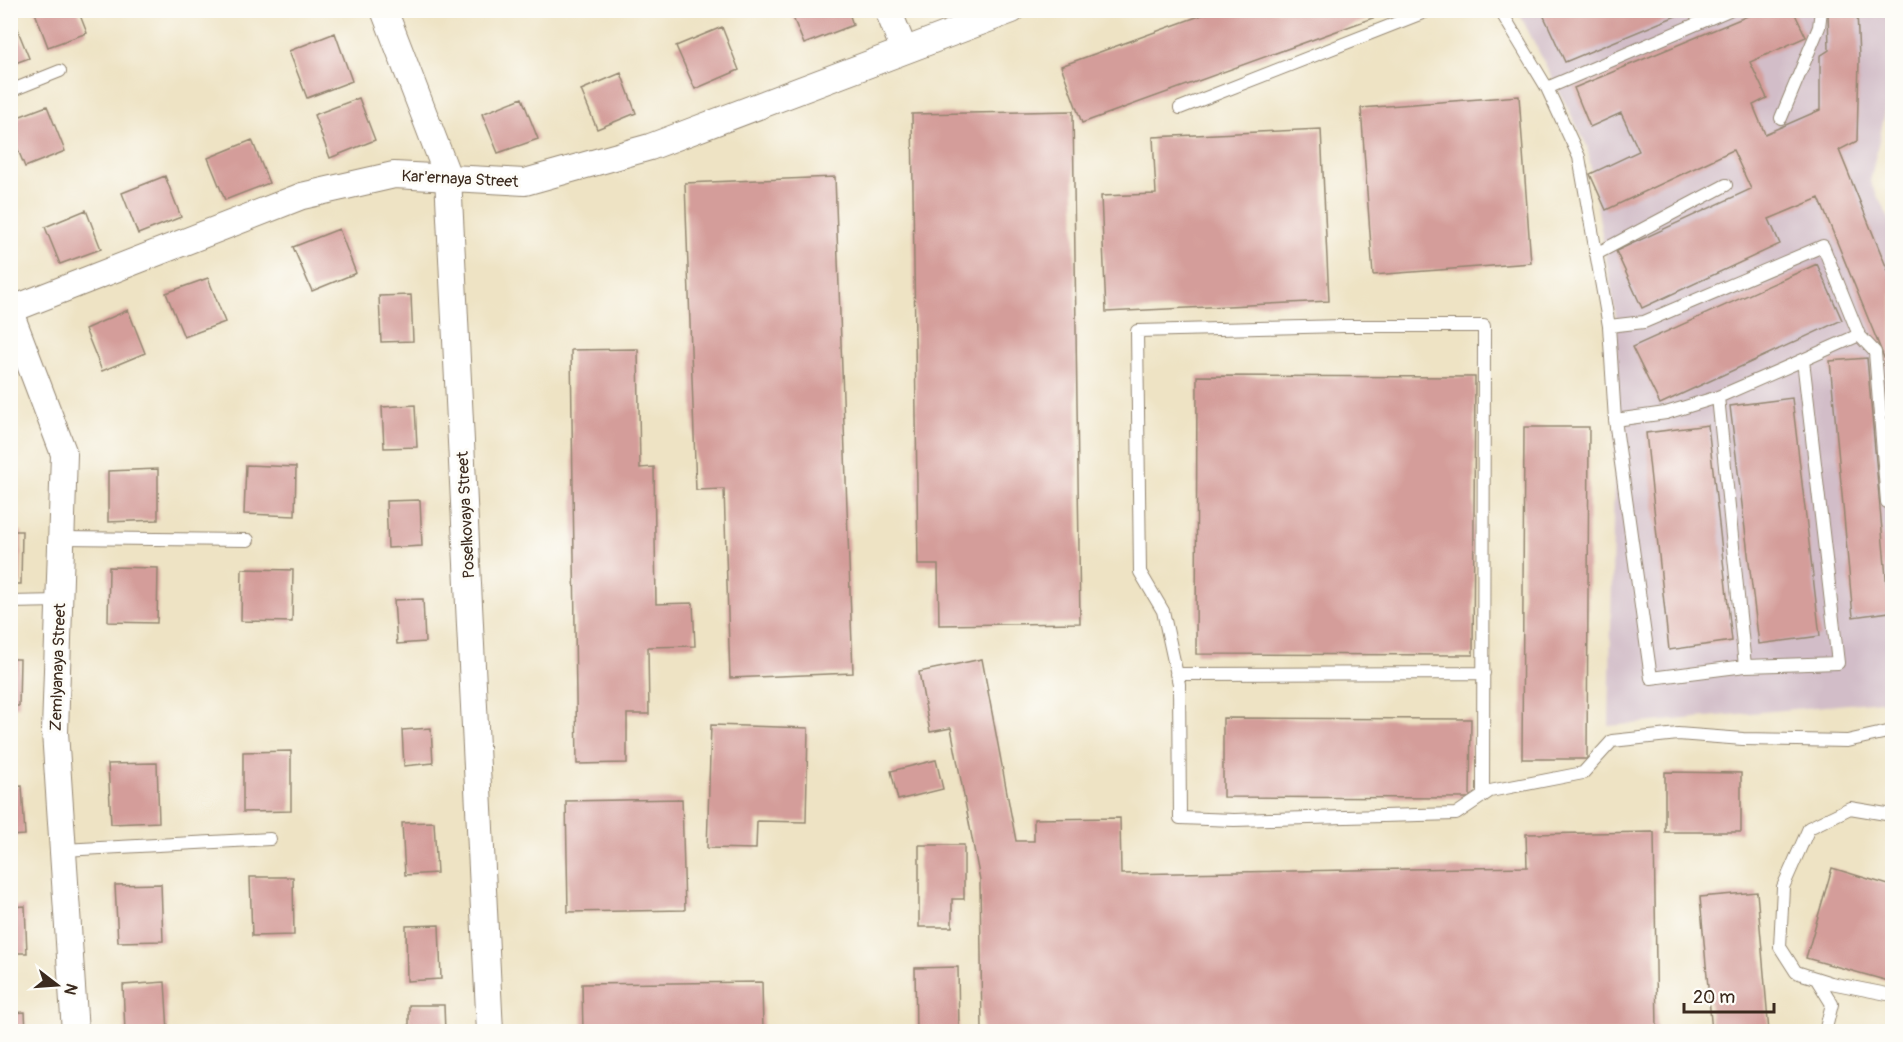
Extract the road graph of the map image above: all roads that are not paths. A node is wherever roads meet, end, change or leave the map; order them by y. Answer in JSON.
{"nodes":[{"id":1,"x":384,"y":10,"type":"edge"},
{"id":2,"x":888,"y":10,"type":"edge"},
{"id":3,"x":1012,"y":10,"type":"edge"},
{"id":4,"x":1430,"y":10,"type":"edge"},
{"id":5,"x":1500,"y":10,"type":"edge"},
{"id":6,"x":1729,"y":10,"type":"edge"},
{"id":7,"x":1821,"y":10,"type":"edge"},
{"id":8,"x":904,"y":50,"type":"junction"},
{"id":9,"x":60,"y":71,"type":"dead end"},
{"id":10,"x":1547,"y":88,"type":"junction"},
{"id":11,"x":10,"y":91,"type":"edge"},
{"id":12,"x":1180,"y":108,"type":"dead end"},
{"id":13,"x":1781,"y":118,"type":"dead end"},
{"id":14,"x":448,"y":177,"type":"junction"},
{"id":15,"x":1726,"y":185,"type":"dead end"},
{"id":16,"x":1596,"y":254,"type":"junction"},
{"id":17,"x":10,"y":311,"type":"edge"},
{"id":18,"x":1608,"y":326,"type":"junction"},
{"id":19,"x":1859,"y":335,"type":"junction"},
{"id":20,"x":1803,"y":360,"type":"junction"},
{"id":21,"x":1718,"y":398,"type":"junction"},
{"id":22,"x":1615,"y":420,"type":"junction"},
{"id":23,"x":1887,"y":502,"type":"dead end"},
{"id":24,"x":62,"y":538,"type":"junction"},
{"id":25,"x":248,"y":540,"type":"dead end"},
{"id":26,"x":59,"y":601,"type":"junction"},
{"id":27,"x":10,"y":602,"type":"edge"},
{"id":28,"x":1745,"y":666,"type":"junction"},
{"id":29,"x":1176,"y":674,"type":"junction"},
{"id":30,"x":1484,"y":674,"type":"junction"},
{"id":31,"x":1893,"y":731,"type":"edge"},
{"id":32,"x":1483,"y":796,"type":"junction"},
{"id":33,"x":1893,"y":815,"type":"edge"},
{"id":34,"x":270,"y":839,"type":"dead end"},
{"id":35,"x":63,"y":850,"type":"junction"},
{"id":36,"x":1816,"y":978,"type":"junction"},
{"id":37,"x":1893,"y":995,"type":"edge"},
{"id":38,"x":75,"y":1032,"type":"edge"},
{"id":39,"x":490,"y":1032,"type":"edge"},
{"id":40,"x":1825,"y":1032,"type":"edge"}],
"edges":[{"from":1,"to":14,"type":"street","name":"Poselkovaya Street"},
{"from":2,"to":8,"type":"street"},
{"from":3,"to":8,"type":"street","name":"Kar'ernaya Street"},
{"from":4,"to":12,"type":"lane"},
{"from":5,"to":10,"type":"lane"},
{"from":6,"to":10,"type":"lane"},
{"from":7,"to":13,"type":"lane"},
{"from":8,"to":14,"type":"street","name":"Kar'ernaya Street"},
{"from":9,"to":11,"type":"lane"},
{"from":10,"to":16,"type":"lane"},
{"from":14,"to":17,"type":"street","name":"Kar'ernaya Street"},
{"from":14,"to":39,"type":"street","name":"Poselkovaya Street"},
{"from":15,"to":16,"type":"lane"},
{"from":16,"to":18,"type":"lane"},
{"from":17,"to":24,"type":"street","name":"Zemlyanaya Street"},
{"from":18,"to":19,"type":"lane"},
{"from":18,"to":22,"type":"lane"},
{"from":19,"to":20,"type":"lane"},
{"from":19,"to":23,"type":"lane"},
{"from":20,"to":21,"type":"lane"},
{"from":20,"to":28,"type":"lane"},
{"from":21,"to":22,"type":"lane"},
{"from":21,"to":28,"type":"lane"},
{"from":22,"to":28,"type":"lane"},
{"from":24,"to":25,"type":"lane"},
{"from":24,"to":26,"type":"street","name":"Zemlyanaya Street"},
{"from":26,"to":27,"type":"lane"},
{"from":26,"to":35,"type":"street","name":"Zemlyanaya Street"},
{"from":29,"to":30,"type":"lane"},
{"from":29,"to":30,"type":"lane"},
{"from":29,"to":32,"type":"lane"},
{"from":30,"to":32,"type":"lane"},
{"from":31,"to":32,"type":"lane"},
{"from":33,"to":36,"type":"lane"},
{"from":34,"to":35,"type":"lane"},
{"from":35,"to":38,"type":"street","name":"Zemlyanaya Street"},
{"from":36,"to":37,"type":"lane"},
{"from":36,"to":40,"type":"lane"}]}
